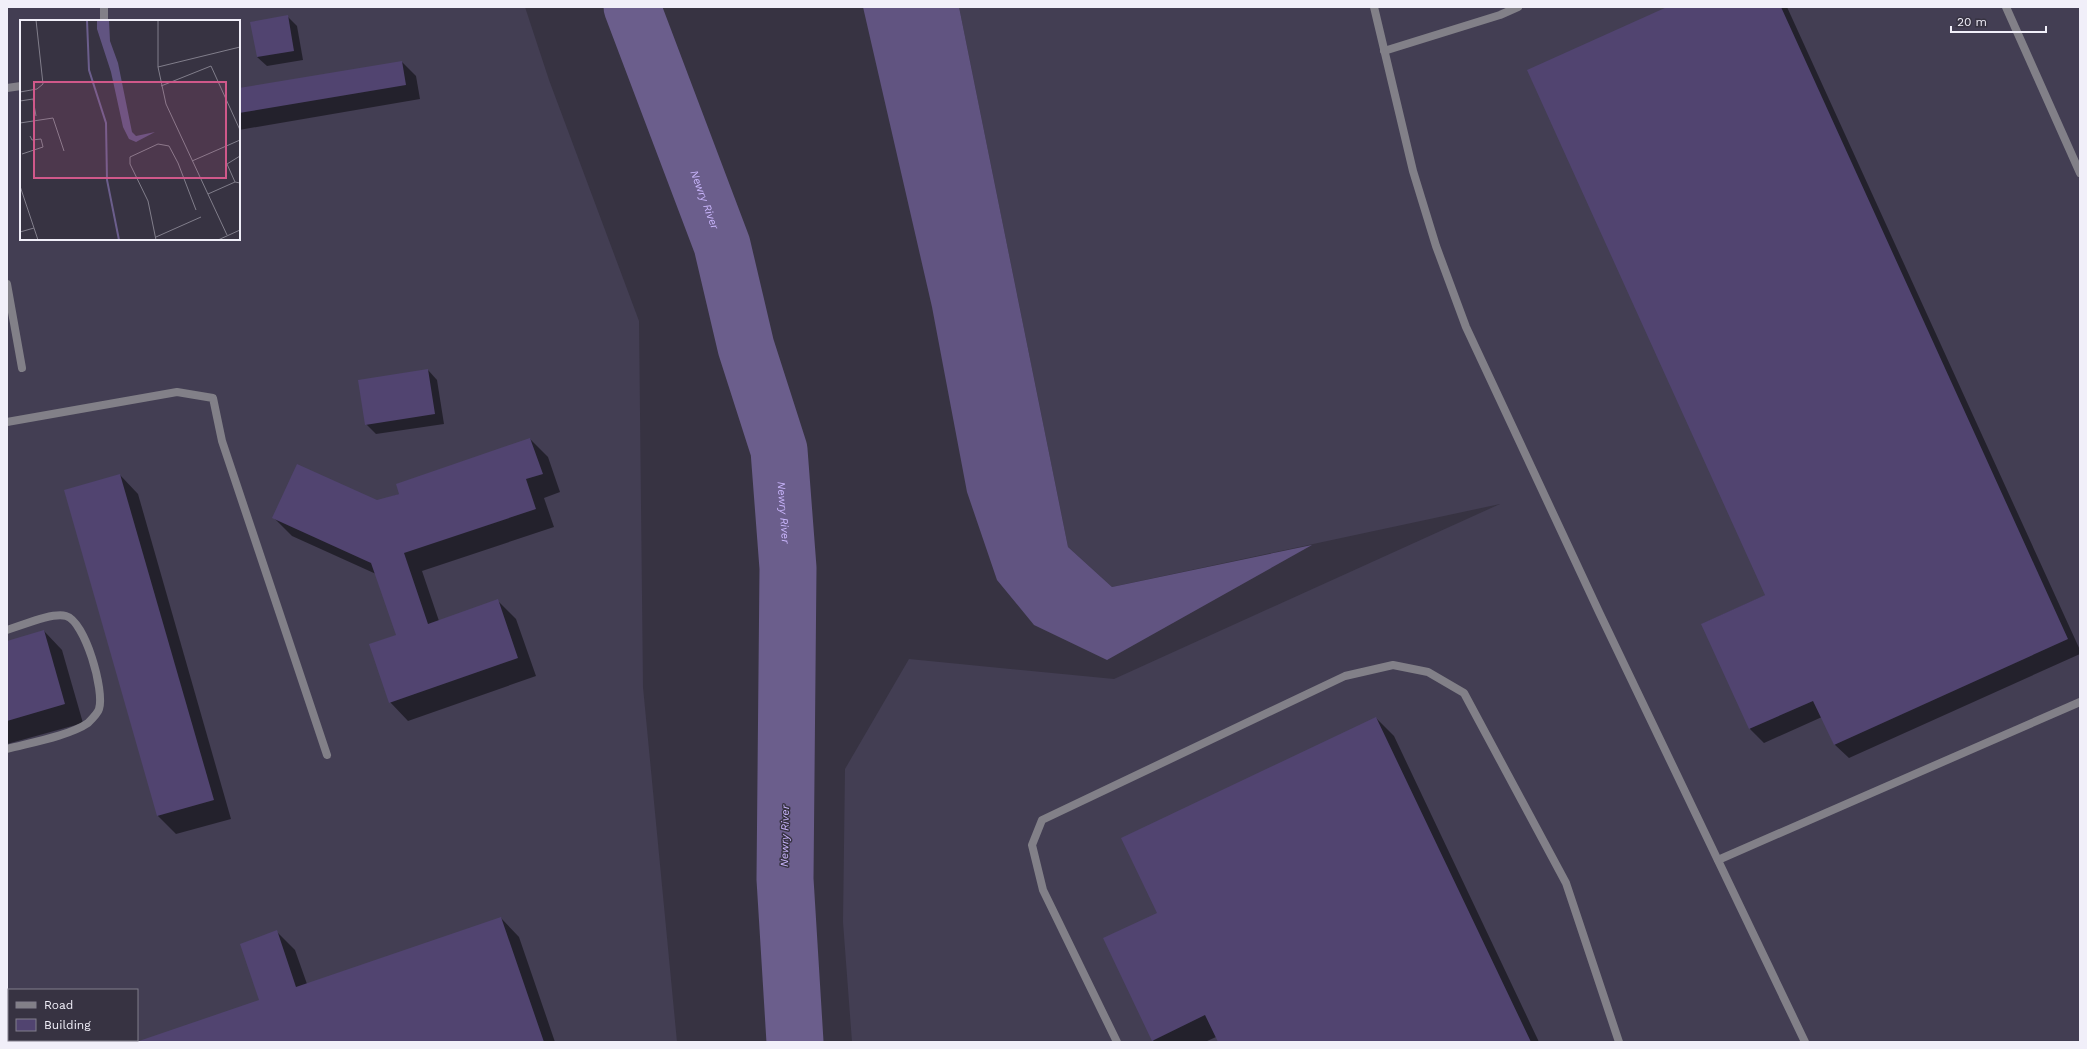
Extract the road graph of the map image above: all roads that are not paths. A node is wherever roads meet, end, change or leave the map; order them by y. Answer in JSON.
{"nodes":[{"id":1,"x":104,"y":7,"type":"edge"},
{"id":2,"x":1374,"y":7,"type":"edge"},
{"id":3,"x":1518,"y":7,"type":"edge"},
{"id":4,"x":2006,"y":7,"type":"edge"},
{"id":5,"x":104,"y":20,"type":"edge"},
{"id":6,"x":1384,"y":51,"type":"junction"},
{"id":7,"x":20,"y":86,"type":"edge"},
{"id":8,"x":7,"y":88,"type":"edge"},
{"id":9,"x":2080,"y":173,"type":"edge"},
{"id":10,"x":7,"y":284,"type":"edge"},
{"id":11,"x":22,"y":368,"type":"dead end"},
{"id":12,"x":7,"y":422,"type":"edge"},
{"id":13,"x":7,"y":630,"type":"edge"},
{"id":14,"x":2080,"y":702,"type":"edge"},
{"id":15,"x":7,"y":749,"type":"edge"},
{"id":16,"x":327,"y":755,"type":"dead end"},
{"id":17,"x":1718,"y":860,"type":"junction"},
{"id":18,"x":1117,"y":1042,"type":"edge"},
{"id":19,"x":1619,"y":1042,"type":"edge"},
{"id":20,"x":1805,"y":1042,"type":"edge"}],
"edges":[{"from":1,"to":5,"type":"street"},
{"from":2,"to":6,"type":"street"},
{"from":3,"to":6,"type":"street"},
{"from":4,"to":9,"type":"street"},
{"from":6,"to":17,"type":"street"},
{"from":7,"to":8,"type":"street"},
{"from":10,"to":11,"type":"street"},
{"from":12,"to":16,"type":"street"},
{"from":13,"to":15,"type":"street"},
{"from":14,"to":17,"type":"street"},
{"from":17,"to":20,"type":"street"},
{"from":18,"to":19,"type":"street"}]}
